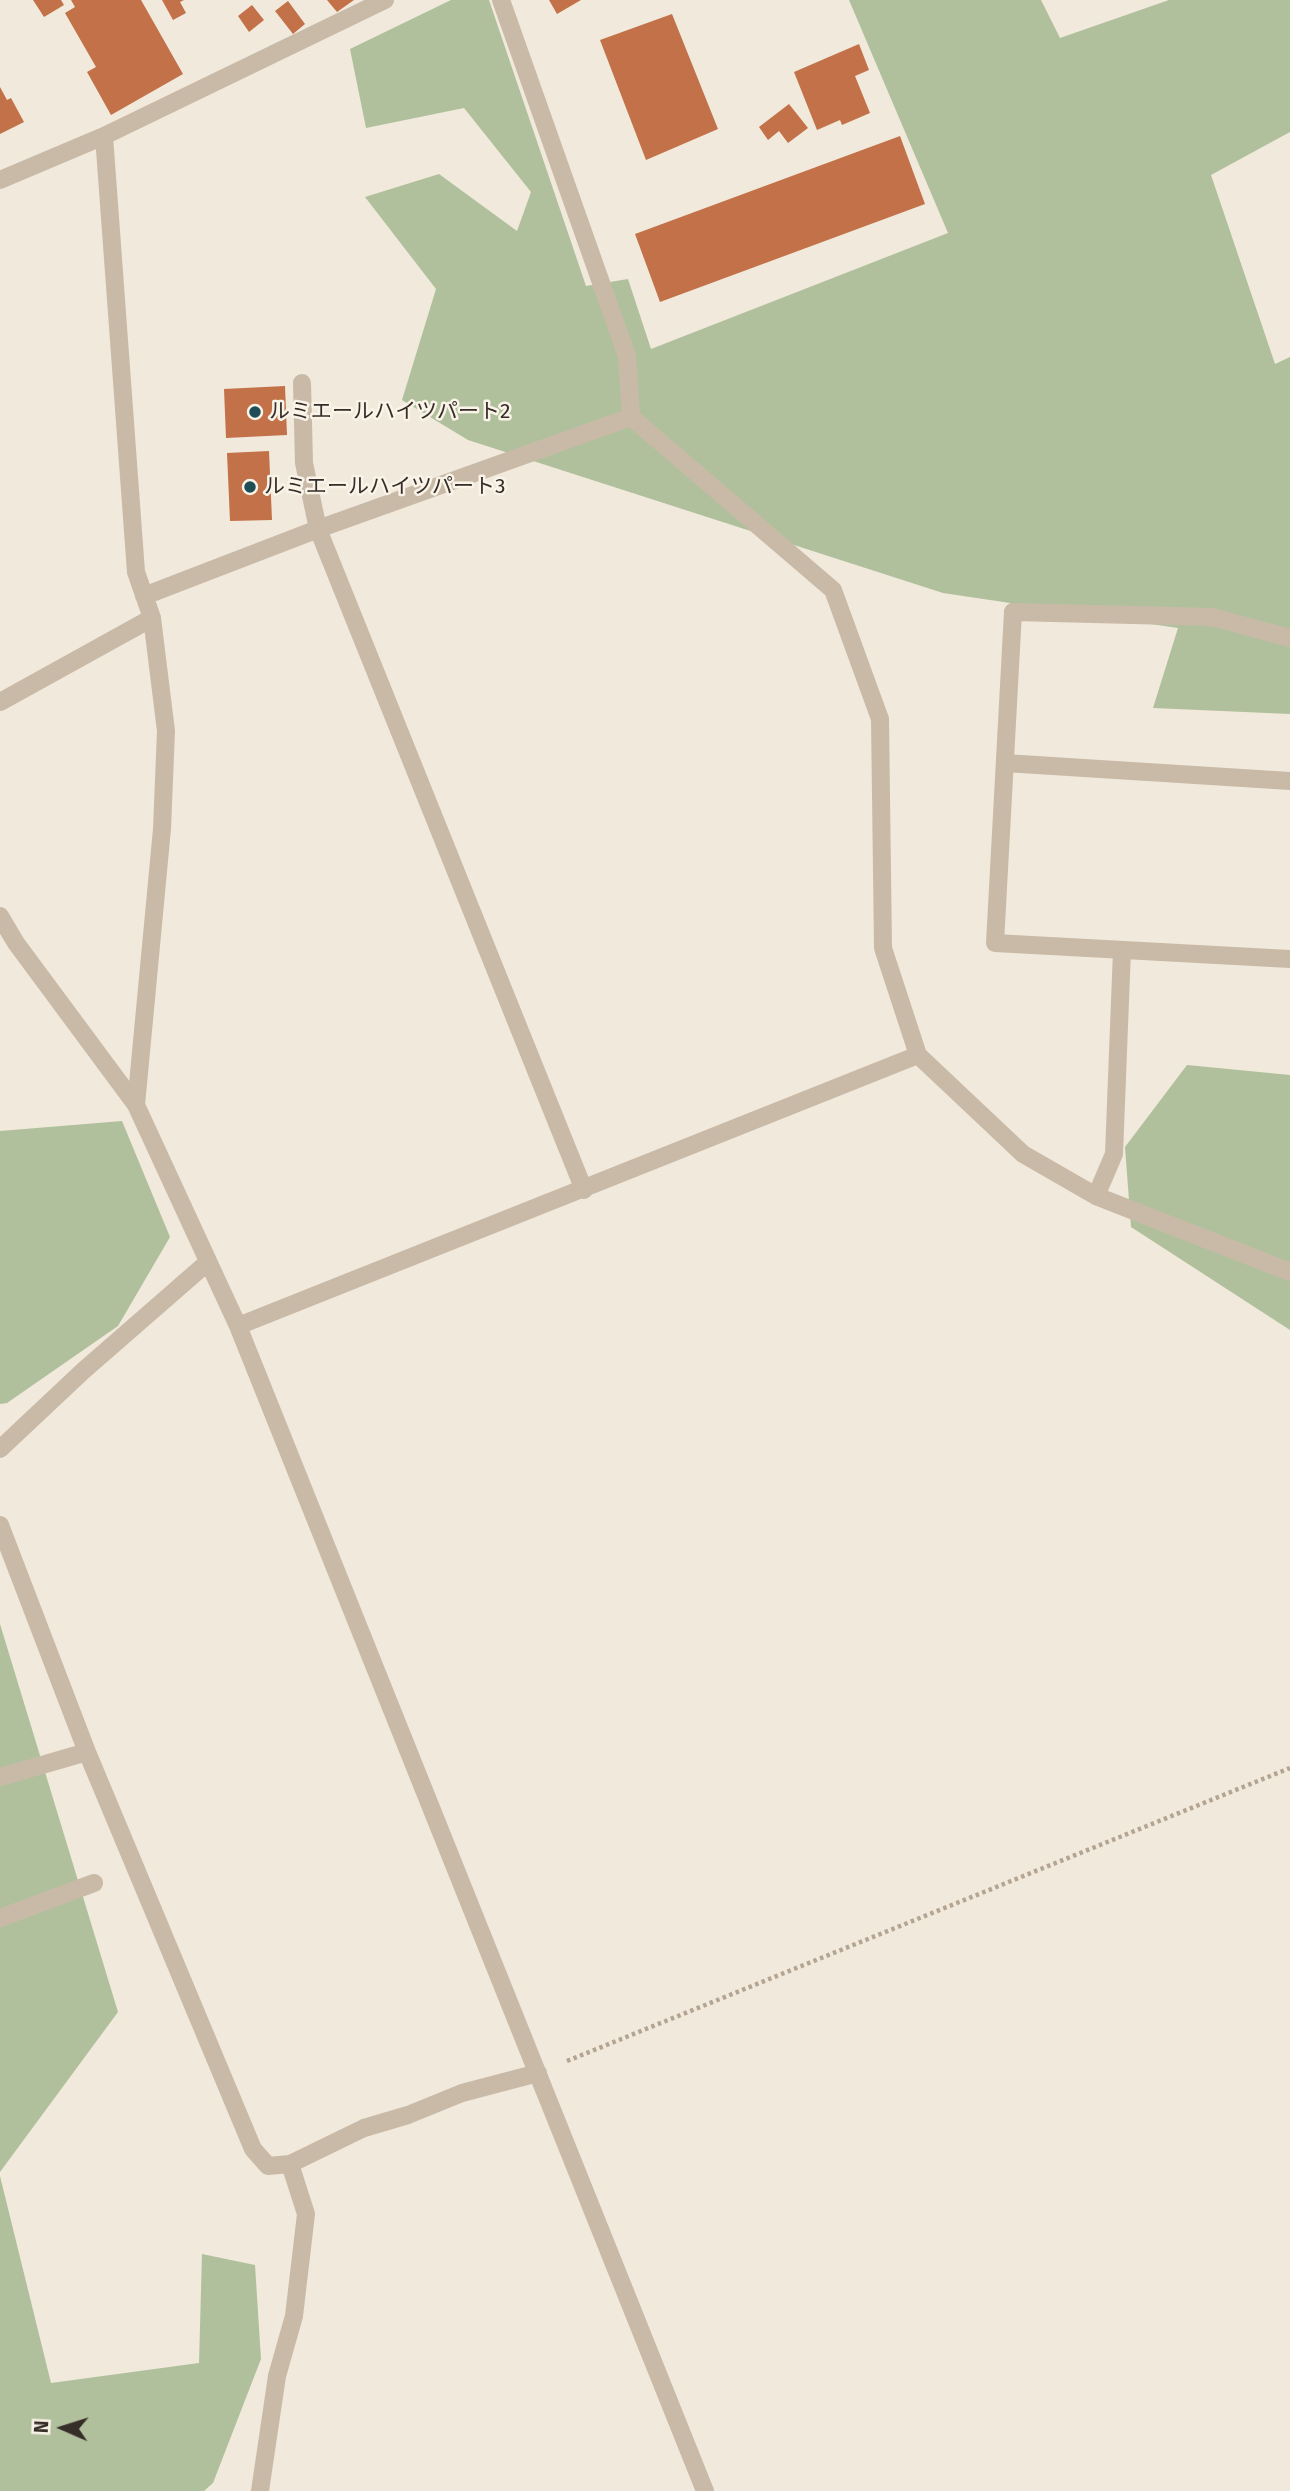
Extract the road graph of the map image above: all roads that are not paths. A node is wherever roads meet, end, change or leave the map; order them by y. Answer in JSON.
{"nodes":[{"id":1,"x":385,"y":0,"type":"edge"},
{"id":2,"x":502,"y":0,"type":"edge"},
{"id":3,"x":104,"y":136,"type":"junction"},
{"id":4,"x":0,"y":180,"type":"edge"},
{"id":5,"x":302,"y":383,"type":"dead end"},
{"id":6,"x":631,"y":416,"type":"junction"},
{"id":7,"x":318,"y":529,"type":"junction"},
{"id":8,"x":144,"y":596,"type":"junction"},
{"id":9,"x":152,"y":618,"type":"junction"},
{"id":10,"x":1290,"y":638,"type":"edge"},
{"id":11,"x":0,"y":702,"type":"edge"},
{"id":12,"x":1005,"y":763,"type":"junction"},
{"id":13,"x":1290,"y":781,"type":"edge"},
{"id":14,"x":0,"y":916,"type":"edge"},
{"id":15,"x":1122,"y":950,"type":"junction"},
{"id":16,"x":1290,"y":959,"type":"edge"},
{"id":17,"x":918,"y":1055,"type":"junction"},
{"id":18,"x":136,"y":1105,"type":"junction"},
{"id":19,"x":584,"y":1190,"type":"junction"},
{"id":20,"x":1096,"y":1196,"type":"junction"},
{"id":21,"x":208,"y":1262,"type":"junction"},
{"id":22,"x":1290,"y":1272,"type":"edge"},
{"id":23,"x":238,"y":1326,"type":"junction"},
{"id":24,"x":0,"y":1450,"type":"edge"},
{"id":25,"x":0,"y":1525,"type":"edge"},
{"id":26,"x":87,"y":1752,"type":"junction"},
{"id":27,"x":0,"y":1777,"type":"edge"},
{"id":28,"x":94,"y":1883,"type":"dead end"},
{"id":29,"x":0,"y":1918,"type":"edge"},
{"id":30,"x":538,"y":2073,"type":"junction"},
{"id":31,"x":290,"y":2164,"type":"junction"},
{"id":32,"x":260,"y":2491,"type":"edge"},
{"id":33,"x":705,"y":2491,"type":"edge"}],
"edges":[{"from":1,"to":3,"type":"street"},
{"from":2,"to":6,"type":"street"},
{"from":3,"to":4,"type":"street"},
{"from":3,"to":8,"type":"street"},
{"from":5,"to":7,"type":"street"},
{"from":6,"to":7,"type":"street"},
{"from":6,"to":17,"type":"street"},
{"from":7,"to":8,"type":"street"},
{"from":7,"to":19,"type":"street"},
{"from":8,"to":9,"type":"street"},
{"from":9,"to":11,"type":"street"},
{"from":9,"to":18,"type":"street"},
{"from":10,"to":12,"type":"street"},
{"from":12,"to":13,"type":"street"},
{"from":12,"to":15,"type":"street"},
{"from":14,"to":18,"type":"street"},
{"from":15,"to":16,"type":"street"},
{"from":15,"to":20,"type":"street"},
{"from":17,"to":19,"type":"street"},
{"from":17,"to":20,"type":"street"},
{"from":18,"to":21,"type":"street"},
{"from":19,"to":23,"type":"street"},
{"from":20,"to":22,"type":"street"},
{"from":21,"to":23,"type":"street"},
{"from":21,"to":24,"type":"street"},
{"from":23,"to":30,"type":"street"},
{"from":25,"to":26,"type":"street"},
{"from":26,"to":27,"type":"street"},
{"from":26,"to":31,"type":"street"},
{"from":28,"to":29,"type":"street"},
{"from":30,"to":31,"type":"street"},
{"from":30,"to":33,"type":"street"},
{"from":31,"to":32,"type":"street"}]}
